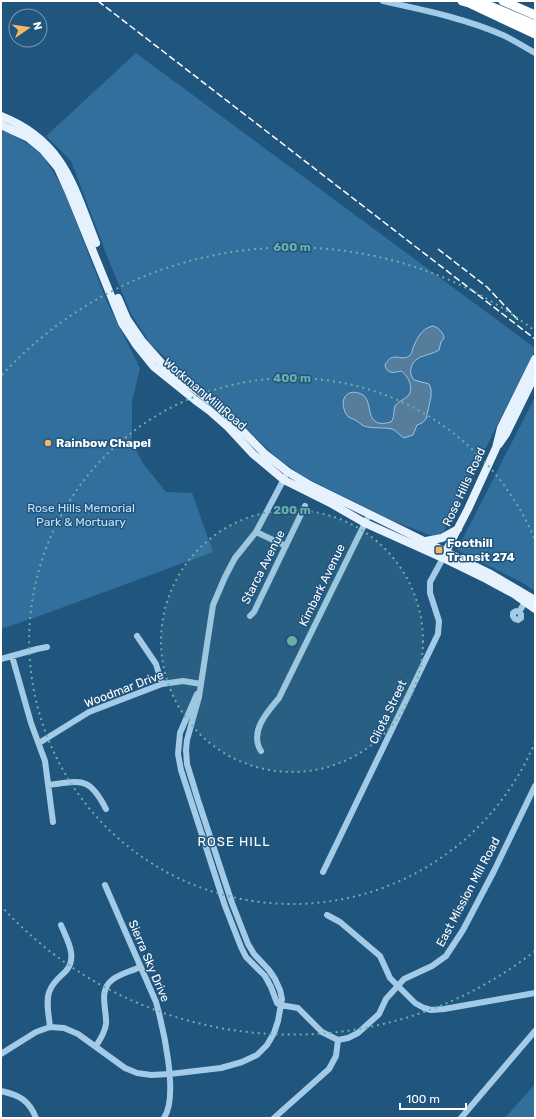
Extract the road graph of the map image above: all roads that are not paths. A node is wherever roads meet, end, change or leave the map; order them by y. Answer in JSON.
{"nodes":[{"id":1,"x":384,"y":1,"type":"edge"},
{"id":2,"x":485,"y":1,"type":"edge"},
{"id":3,"x":503,"y":1,"type":"edge"},
{"id":4,"x":469,"y":2,"type":"edge"},
{"id":5,"x":535,"y":18,"type":"edge"},
{"id":6,"x":535,"y":34,"type":"edge"},
{"id":7,"x":535,"y":41,"type":"edge"},
{"id":8,"x":535,"y":53,"type":"edge"},
{"id":9,"x":1,"y":116,"type":"edge"},
{"id":10,"x":1,"y":125,"type":"edge"},
{"id":11,"x":535,"y":359,"type":"edge"},
{"id":12,"x":535,"y":375,"type":"edge"},
{"id":13,"x":496,"y":448,"type":"junction"},
{"id":14,"x":288,"y":472,"type":"junction"},
{"id":15,"x":284,"y":480,"type":"junction"},
{"id":16,"x":305,"y":506,"type":"dead end"},
{"id":17,"x":369,"y":514,"type":"junction"},
{"id":18,"x":365,"y":523,"type":"junction"},
{"id":19,"x":458,"y":529,"type":"junction"},
{"id":20,"x":256,"y":532,"type":"junction"},
{"id":21,"x":424,"y":541,"type":"junction"},
{"id":22,"x":286,"y":546,"type":"junction"},
{"id":23,"x":444,"y":555,"type":"junction"},
{"id":24,"x":526,"y":603,"type":"edge"},
{"id":25,"x":535,"y":609,"type":"edge"},
{"id":26,"x":250,"y":616,"type":"dead end"},
{"id":27,"x":137,"y":636,"type":"dead end"},
{"id":28,"x":47,"y":648,"type":"dead end"},
{"id":29,"x":12,"y":656,"type":"junction"},
{"id":30,"x":1,"y":659,"type":"edge"},
{"id":31,"x":162,"y":684,"type":"junction"},
{"id":32,"x":201,"y":684,"type":"junction"},
{"id":33,"x":39,"y":743,"type":"junction"},
{"id":34,"x":261,"y":751,"type":"dead end"},
{"id":35,"x":48,"y":785,"type":"junction"},
{"id":36,"x":535,"y":786,"type":"edge"},
{"id":37,"x":106,"y":809,"type":"dead end"},
{"id":38,"x":53,"y":822,"type":"dead end"},
{"id":39,"x":323,"y":872,"type":"dead end"},
{"id":40,"x":105,"y":885,"type":"dead end"},
{"id":41,"x":327,"y":915,"type":"dead end"},
{"id":42,"x":61,"y":925,"type":"dead end"},
{"id":43,"x":140,"y":967,"type":"junction"},
{"id":44,"x":397,"y":986,"type":"junction"},
{"id":45,"x":535,"y":993,"type":"edge"},
{"id":46,"x":280,"y":1005,"type":"junction"},
{"id":47,"x":50,"y":1027,"type":"junction"},
{"id":48,"x":535,"y":1031,"type":"edge"},
{"id":49,"x":338,"y":1040,"type":"junction"},
{"id":50,"x":96,"y":1046,"type":"junction"},
{"id":51,"x":1,"y":1054,"type":"edge"},
{"id":52,"x":170,"y":1074,"type":"junction"},
{"id":53,"x":1,"y":1091,"type":"edge"},
{"id":54,"x":36,"y":1118,"type":"edge"},
{"id":55,"x":164,"y":1118,"type":"edge"},
{"id":56,"x":274,"y":1118,"type":"edge"},
{"id":57,"x":461,"y":1118,"type":"edge"}],
"edges":[{"from":1,"to":8,"type":"street"},
{"from":2,"to":5,"type":"highway"},
{"from":3,"to":5,"type":"highway"},
{"from":4,"to":5,"type":"highway"},
{"from":4,"to":6,"type":"highway"},
{"from":4,"to":7,"type":"highway"},
{"from":9,"to":14,"type":"main road","name":"Workman Mill Road"},
{"from":10,"to":15,"type":"main road","name":"Workman Mill Road"},
{"from":11,"to":13,"type":"main road","name":"Rose Hills Road"},
{"from":12,"to":13,"type":"main road","name":"Rose Hills Road"},
{"from":13,"to":19,"type":"main road","name":"Rose Hills Road"},
{"from":14,"to":15,"type":"street"},
{"from":14,"to":17,"type":"main road","name":"Workman Mill Road"},
{"from":15,"to":18,"type":"main road","name":"Workman Mill Road"},
{"from":15,"to":20,"type":"street"},
{"from":16,"to":22,"type":"street","name":"Starca Avenue"},
{"from":17,"to":18,"type":"street","name":"Kimbark Avenue"},
{"from":17,"to":21,"type":"main road","name":"Workman Mill Road"},
{"from":18,"to":23,"type":"main road","name":"Workman Mill Road"},
{"from":18,"to":34,"type":"street","name":"Kimbark Avenue"},
{"from":19,"to":21,"type":"main road"},
{"from":19,"to":23,"type":"main road","name":"Rose Hills Road"},
{"from":20,"to":22,"type":"street"},
{"from":20,"to":32,"type":"street"},
{"from":21,"to":23,"type":"main road","name":"Workman Mill Road"},
{"from":22,"to":26,"type":"street","name":"Starca Avenue"},
{"from":23,"to":24,"type":"main road","name":"Workman Mill Road"},
{"from":23,"to":24,"type":"main road","name":"Workman Mill Road"},
{"from":23,"to":39,"type":"street","name":"Cliota Street"},
{"from":24,"to":25,"type":"main road","name":"Workman Mill Road"},
{"from":27,"to":31,"type":"street"},
{"from":28,"to":29,"type":"street"},
{"from":29,"to":30,"type":"street"},
{"from":29,"to":33,"type":"street"},
{"from":31,"to":32,"type":"street","name":"Woodmar Drive"},
{"from":31,"to":33,"type":"street","name":"Woodmar Drive"},
{"from":32,"to":46,"type":"street"},
{"from":33,"to":35,"type":"street"},
{"from":35,"to":37,"type":"street"},
{"from":35,"to":38,"type":"street"},
{"from":36,"to":44,"type":"street","name":"East Mission Mill Road"},
{"from":40,"to":43,"type":"street","name":"Sierra Sky Drive"},
{"from":41,"to":44,"type":"street"},
{"from":42,"to":47,"type":"street"},
{"from":43,"to":50,"type":"street"},
{"from":43,"to":52,"type":"street","name":"Sierra Sky Drive"},
{"from":44,"to":45,"type":"street"},
{"from":44,"to":49,"type":"street","name":"East Mission Mill Road"},
{"from":46,"to":49,"type":"street"},
{"from":46,"to":52,"type":"street"},
{"from":47,"to":50,"type":"street"},
{"from":47,"to":51,"type":"street"},
{"from":48,"to":57,"type":"street"},
{"from":49,"to":56,"type":"street"},
{"from":50,"to":52,"type":"street"},
{"from":52,"to":55,"type":"street","name":"Sierra Sky Drive"},
{"from":53,"to":54,"type":"street"}]}
